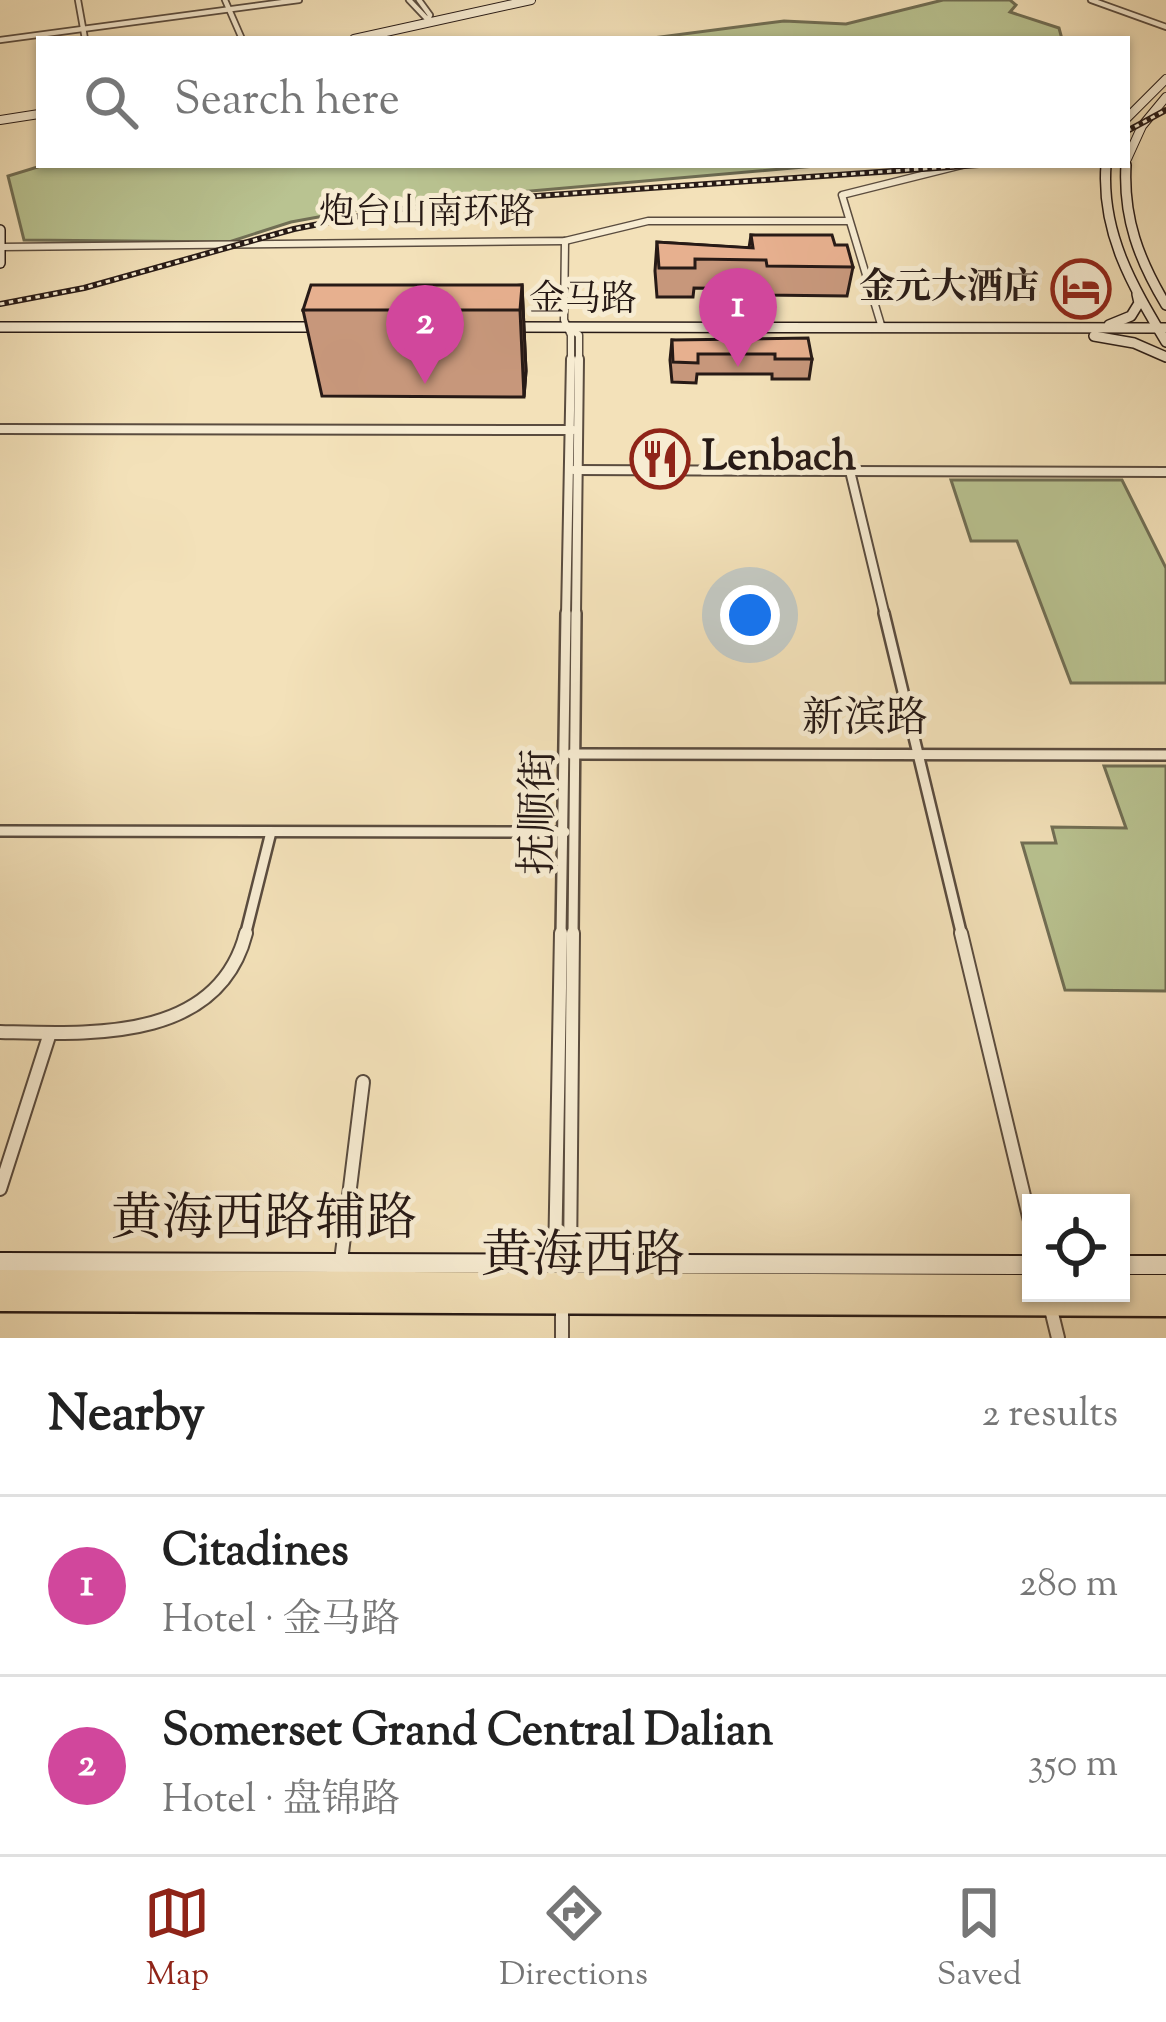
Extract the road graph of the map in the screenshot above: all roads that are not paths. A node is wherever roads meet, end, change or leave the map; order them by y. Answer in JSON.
{"nodes":[{"id":1,"x":78,"y":0,"type":"edge"},
{"id":2,"x":225,"y":0,"type":"edge"},
{"id":3,"x":299,"y":0,"type":"edge"},
{"id":4,"x":409,"y":0,"type":"edge"},
{"id":5,"x":418,"y":0,"type":"edge"},
{"id":6,"x":509,"y":0,"type":"edge"},
{"id":7,"x":531,"y":0,"type":"edge"},
{"id":8,"x":1091,"y":0,"type":"edge"},
{"id":9,"x":230,"y":10,"type":"junction"},
{"id":10,"x":426,"y":17,"type":"junction"},
{"id":11,"x":1166,"y":28,"type":"edge"},
{"id":12,"x":83,"y":29,"type":"junction"},
{"id":13,"x":84,"y":36,"type":"edge"},
{"id":14,"x":241,"y":36,"type":"edge"},
{"id":15,"x":352,"y":36,"type":"edge"},
{"id":16,"x":364,"y":36,"type":"edge"},
{"id":17,"x":0,"y":40,"type":"edge"},
{"id":18,"x":1166,"y":79,"type":"edge"},
{"id":19,"x":1166,"y":98,"type":"edge"},
{"id":20,"x":1130,"y":115,"type":"edge"},
{"id":21,"x":36,"y":116,"type":"edge"},
{"id":22,"x":0,"y":122,"type":"edge"},
{"id":23,"x":1130,"y":153,"type":"edge"},
{"id":24,"x":948,"y":168,"type":"edge"},
{"id":25,"x":1106,"y":168,"type":"edge"},
{"id":26,"x":1126,"y":168,"type":"edge"},
{"id":27,"x":849,"y":220,"type":"junction"},
{"id":28,"x":0,"y":230,"type":"edge"},
{"id":29,"x":565,"y":241,"type":"junction"},
{"id":30,"x":2,"y":248,"type":"edge"},
{"id":31,"x":0,"y":263,"type":"edge"},
{"id":32,"x":1151,"y":282,"type":"junction"},
{"id":33,"x":1166,"y":282,"type":"edge"},
{"id":34,"x":1137,"y":294,"type":"junction"},
{"id":35,"x":1164,"y":303,"type":"edge"},
{"id":36,"x":1149,"y":313,"type":"junction"},
{"id":37,"x":883,"y":328,"type":"junction"},
{"id":38,"x":0,"y":330,"type":"edge"},
{"id":39,"x":338,"y":331,"type":"edge"},
{"id":40,"x":501,"y":331,"type":"edge"},
{"id":41,"x":1092,"y":332,"type":"junction"},
{"id":42,"x":572,"y":333,"type":"junction"},
{"id":43,"x":1164,"y":334,"type":"edge"},
{"id":44,"x":1166,"y":357,"type":"edge"},
{"id":45,"x":0,"y":429,"type":"edge"},
{"id":46,"x":574,"y":430,"type":"junction"},
{"id":47,"x":573,"y":470,"type":"junction"},
{"id":48,"x":850,"y":471,"type":"junction"},
{"id":49,"x":1166,"y":472,"type":"edge"},
{"id":50,"x":569,"y":754,"type":"junction"},
{"id":51,"x":918,"y":754,"type":"junction"},
{"id":52,"x":1166,"y":755,"type":"edge"},
{"id":53,"x":0,"y":831,"type":"edge"},
{"id":54,"x":271,"y":832,"type":"junction"},
{"id":55,"x":568,"y":832,"type":"junction"},
{"id":56,"x":0,"y":1032,"type":"edge"},
{"id":57,"x":50,"y":1033,"type":"junction"},
{"id":58,"x":363,"y":1082,"type":"dead end"},
{"id":59,"x":0,"y":1189,"type":"edge"},
{"id":60,"x":1024,"y":1194,"type":"edge"},
{"id":61,"x":0,"y":1262,"type":"edge"},
{"id":62,"x":767,"y":1264,"type":"junction"},
{"id":63,"x":1022,"y":1265,"type":"edge"},
{"id":64,"x":1130,"y":1265,"type":"edge"},
{"id":65,"x":1166,"y":1265,"type":"edge"},
{"id":66,"x":339,"y":1273,"type":"junction"},
{"id":67,"x":562,"y":1279,"type":"junction"},
{"id":68,"x":0,"y":1281,"type":"edge"},
{"id":69,"x":833,"y":1285,"type":"junction"},
{"id":70,"x":1022,"y":1286,"type":"edge"},
{"id":71,"x":1130,"y":1286,"type":"edge"},
{"id":72,"x":1166,"y":1286,"type":"edge"},
{"id":73,"x":1022,"y":1298,"type":"edge"},
{"id":74,"x":0,"y":1300,"type":"edge"},
{"id":75,"x":1050,"y":1302,"type":"edge"},
{"id":76,"x":1108,"y":1302,"type":"edge"},
{"id":77,"x":1166,"y":1305,"type":"edge"},
{"id":78,"x":562,"y":1338,"type":"edge"},
{"id":79,"x":1058,"y":1338,"type":"edge"}],
"edges":[{"from":1,"to":12,"type":"street"},
{"from":2,"to":9,"type":"street"},
{"from":3,"to":9,"type":"street"},
{"from":4,"to":10,"type":"street"},
{"from":5,"to":10,"type":"street"},
{"from":6,"to":10,"type":"main road"},
{"from":7,"to":10,"type":"main road"},
{"from":8,"to":11,"type":"street"},
{"from":9,"to":12,"type":"street"},
{"from":9,"to":14,"type":"street"},
{"from":10,"to":15,"type":"main road"},
{"from":10,"to":16,"type":"main road"},
{"from":12,"to":13,"type":"street"},
{"from":12,"to":17,"type":"street"},
{"from":18,"to":20,"type":"main road"},
{"from":19,"to":23,"type":"main road"},
{"from":21,"to":22,"type":"main road"},
{"from":24,"to":27,"type":"street"},
{"from":25,"to":34,"type":"main road"},
{"from":26,"to":32,"type":"main road"},
{"from":27,"to":29,"type":"street","name":"炮台山南环路"},
{"from":27,"to":37,"type":"street"},
{"from":28,"to":30,"type":"main road"},
{"from":29,"to":30,"type":"street","name":"炮台山南环路"},
{"from":29,"to":42,"type":"street","name":"抚顺街"},
{"from":30,"to":31,"type":"main road"},
{"from":32,"to":33,"type":"street"},
{"from":32,"to":35,"type":"main road"},
{"from":34,"to":36,"type":"main road"},
{"from":34,"to":41,"type":"main road"},
{"from":35,"to":36,"type":"main road"},
{"from":36,"to":43,"type":"main road"},
{"from":37,"to":41,"type":"main road","name":"金马路"},
{"from":37,"to":42,"type":"main road","name":"金马路"},
{"from":38,"to":39,"type":"main road"},
{"from":40,"to":42,"type":"main road","name":"金马路"},
{"from":41,"to":42,"type":"main road","name":"金马路"},
{"from":41,"to":43,"type":"main road","name":"金马路"},
{"from":41,"to":44,"type":"main road"},
{"from":42,"to":46,"type":"street","name":"抚顺街"},
{"from":45,"to":46,"type":"street"},
{"from":46,"to":47,"type":"street","name":"抚顺街"},
{"from":47,"to":48,"type":"street"},
{"from":47,"to":50,"type":"street","name":"抚顺街"},
{"from":48,"to":49,"type":"street"},
{"from":48,"to":51,"type":"street"},
{"from":50,"to":51,"type":"street","name":"新滨路"},
{"from":50,"to":55,"type":"street","name":"抚顺街"},
{"from":51,"to":52,"type":"street","name":"新滨路"},
{"from":51,"to":60,"type":"street"},
{"from":53,"to":54,"type":"street"},
{"from":54,"to":55,"type":"street"},
{"from":54,"to":57,"type":"street"},
{"from":55,"to":67,"type":"street","name":"抚顺街"},
{"from":56,"to":57,"type":"street"},
{"from":57,"to":59,"type":"street"},
{"from":58,"to":66,"type":"street"},
{"from":61,"to":66,"type":"main road","name":"黄海西路辅路"},
{"from":62,"to":63,"type":"main road"},
{"from":62,"to":67,"type":"main road"},
{"from":62,"to":69,"type":"main road"},
{"from":64,"to":65,"type":"main road"},
{"from":66,"to":67,"type":"main road","name":"黄海西路"},
{"from":66,"to":68,"type":"main road","name":"黄海西路"},
{"from":67,"to":69,"type":"main road","name":"黄海西路"},
{"from":67,"to":73,"type":"main road","name":"黄海西路"},
{"from":67,"to":74,"type":"main road","name":"黄海西路"},
{"from":67,"to":78,"type":"street","name":"抚顺街"},
{"from":69,"to":70,"type":"main road","name":"黄海西路"},
{"from":71,"to":72,"type":"main road"},
{"from":75,"to":79,"type":"street"},
{"from":76,"to":77,"type":"main road","name":"黄海西路"}]}
